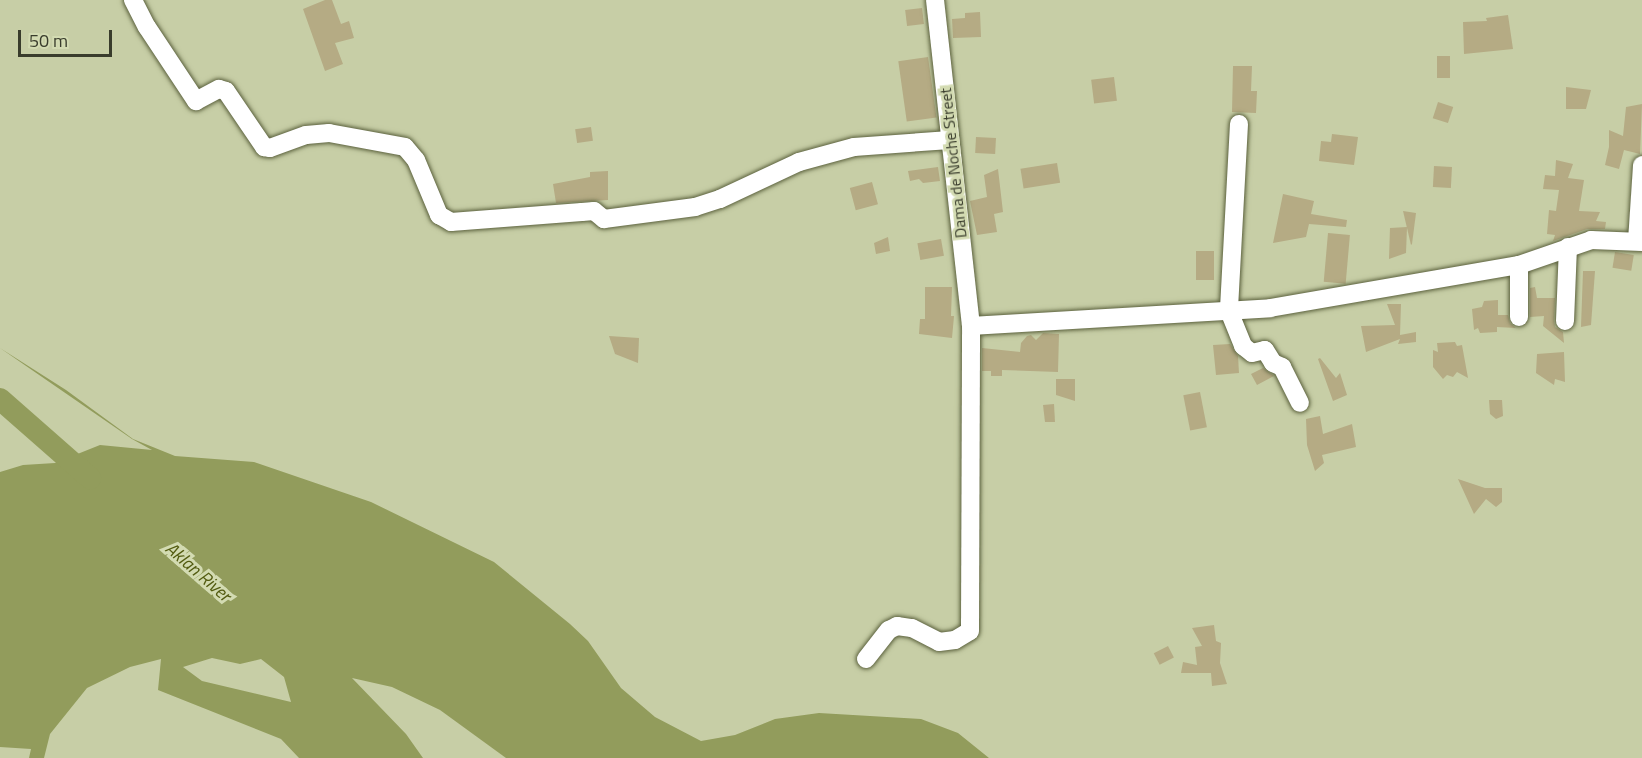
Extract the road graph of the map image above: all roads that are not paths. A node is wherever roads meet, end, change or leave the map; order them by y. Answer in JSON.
{"nodes":[{"id":1,"x":133,"y":0,"type":"edge"},
{"id":2,"x":935,"y":0,"type":"edge"},
{"id":3,"x":1239,"y":124,"type":"dead end"},
{"id":4,"x":950,"y":140,"type":"junction"},
{"id":5,"x":1642,"y":165,"type":"edge"},
{"id":6,"x":1639,"y":242,"type":"edge"},
{"id":7,"x":1568,"y":247,"type":"junction"},
{"id":8,"x":1519,"y":265,"type":"junction"},
{"id":9,"x":1229,"y":311,"type":"junction"},
{"id":10,"x":1519,"y":317,"type":"dead end"},
{"id":11,"x":1565,"y":321,"type":"dead end"},
{"id":12,"x":971,"y":326,"type":"junction"},
{"id":13,"x":1300,"y":404,"type":"dead end"},
{"id":14,"x":866,"y":659,"type":"dead end"}],
"edges":[{"from":1,"to":4,"type":"street"},
{"from":2,"to":4,"type":"street","name":"Dama de Noche Street"},
{"from":3,"to":9,"type":"street"},
{"from":4,"to":12,"type":"street","name":"Dama de Noche Street"},
{"from":5,"to":6,"type":"street"},
{"from":6,"to":7,"type":"street"},
{"from":7,"to":8,"type":"street"},
{"from":7,"to":11,"type":"street"},
{"from":8,"to":9,"type":"street"},
{"from":8,"to":10,"type":"street"},
{"from":9,"to":12,"type":"street"},
{"from":9,"to":13,"type":"street"},
{"from":12,"to":14,"type":"street","name":"Dama de Noche Street"}]}
